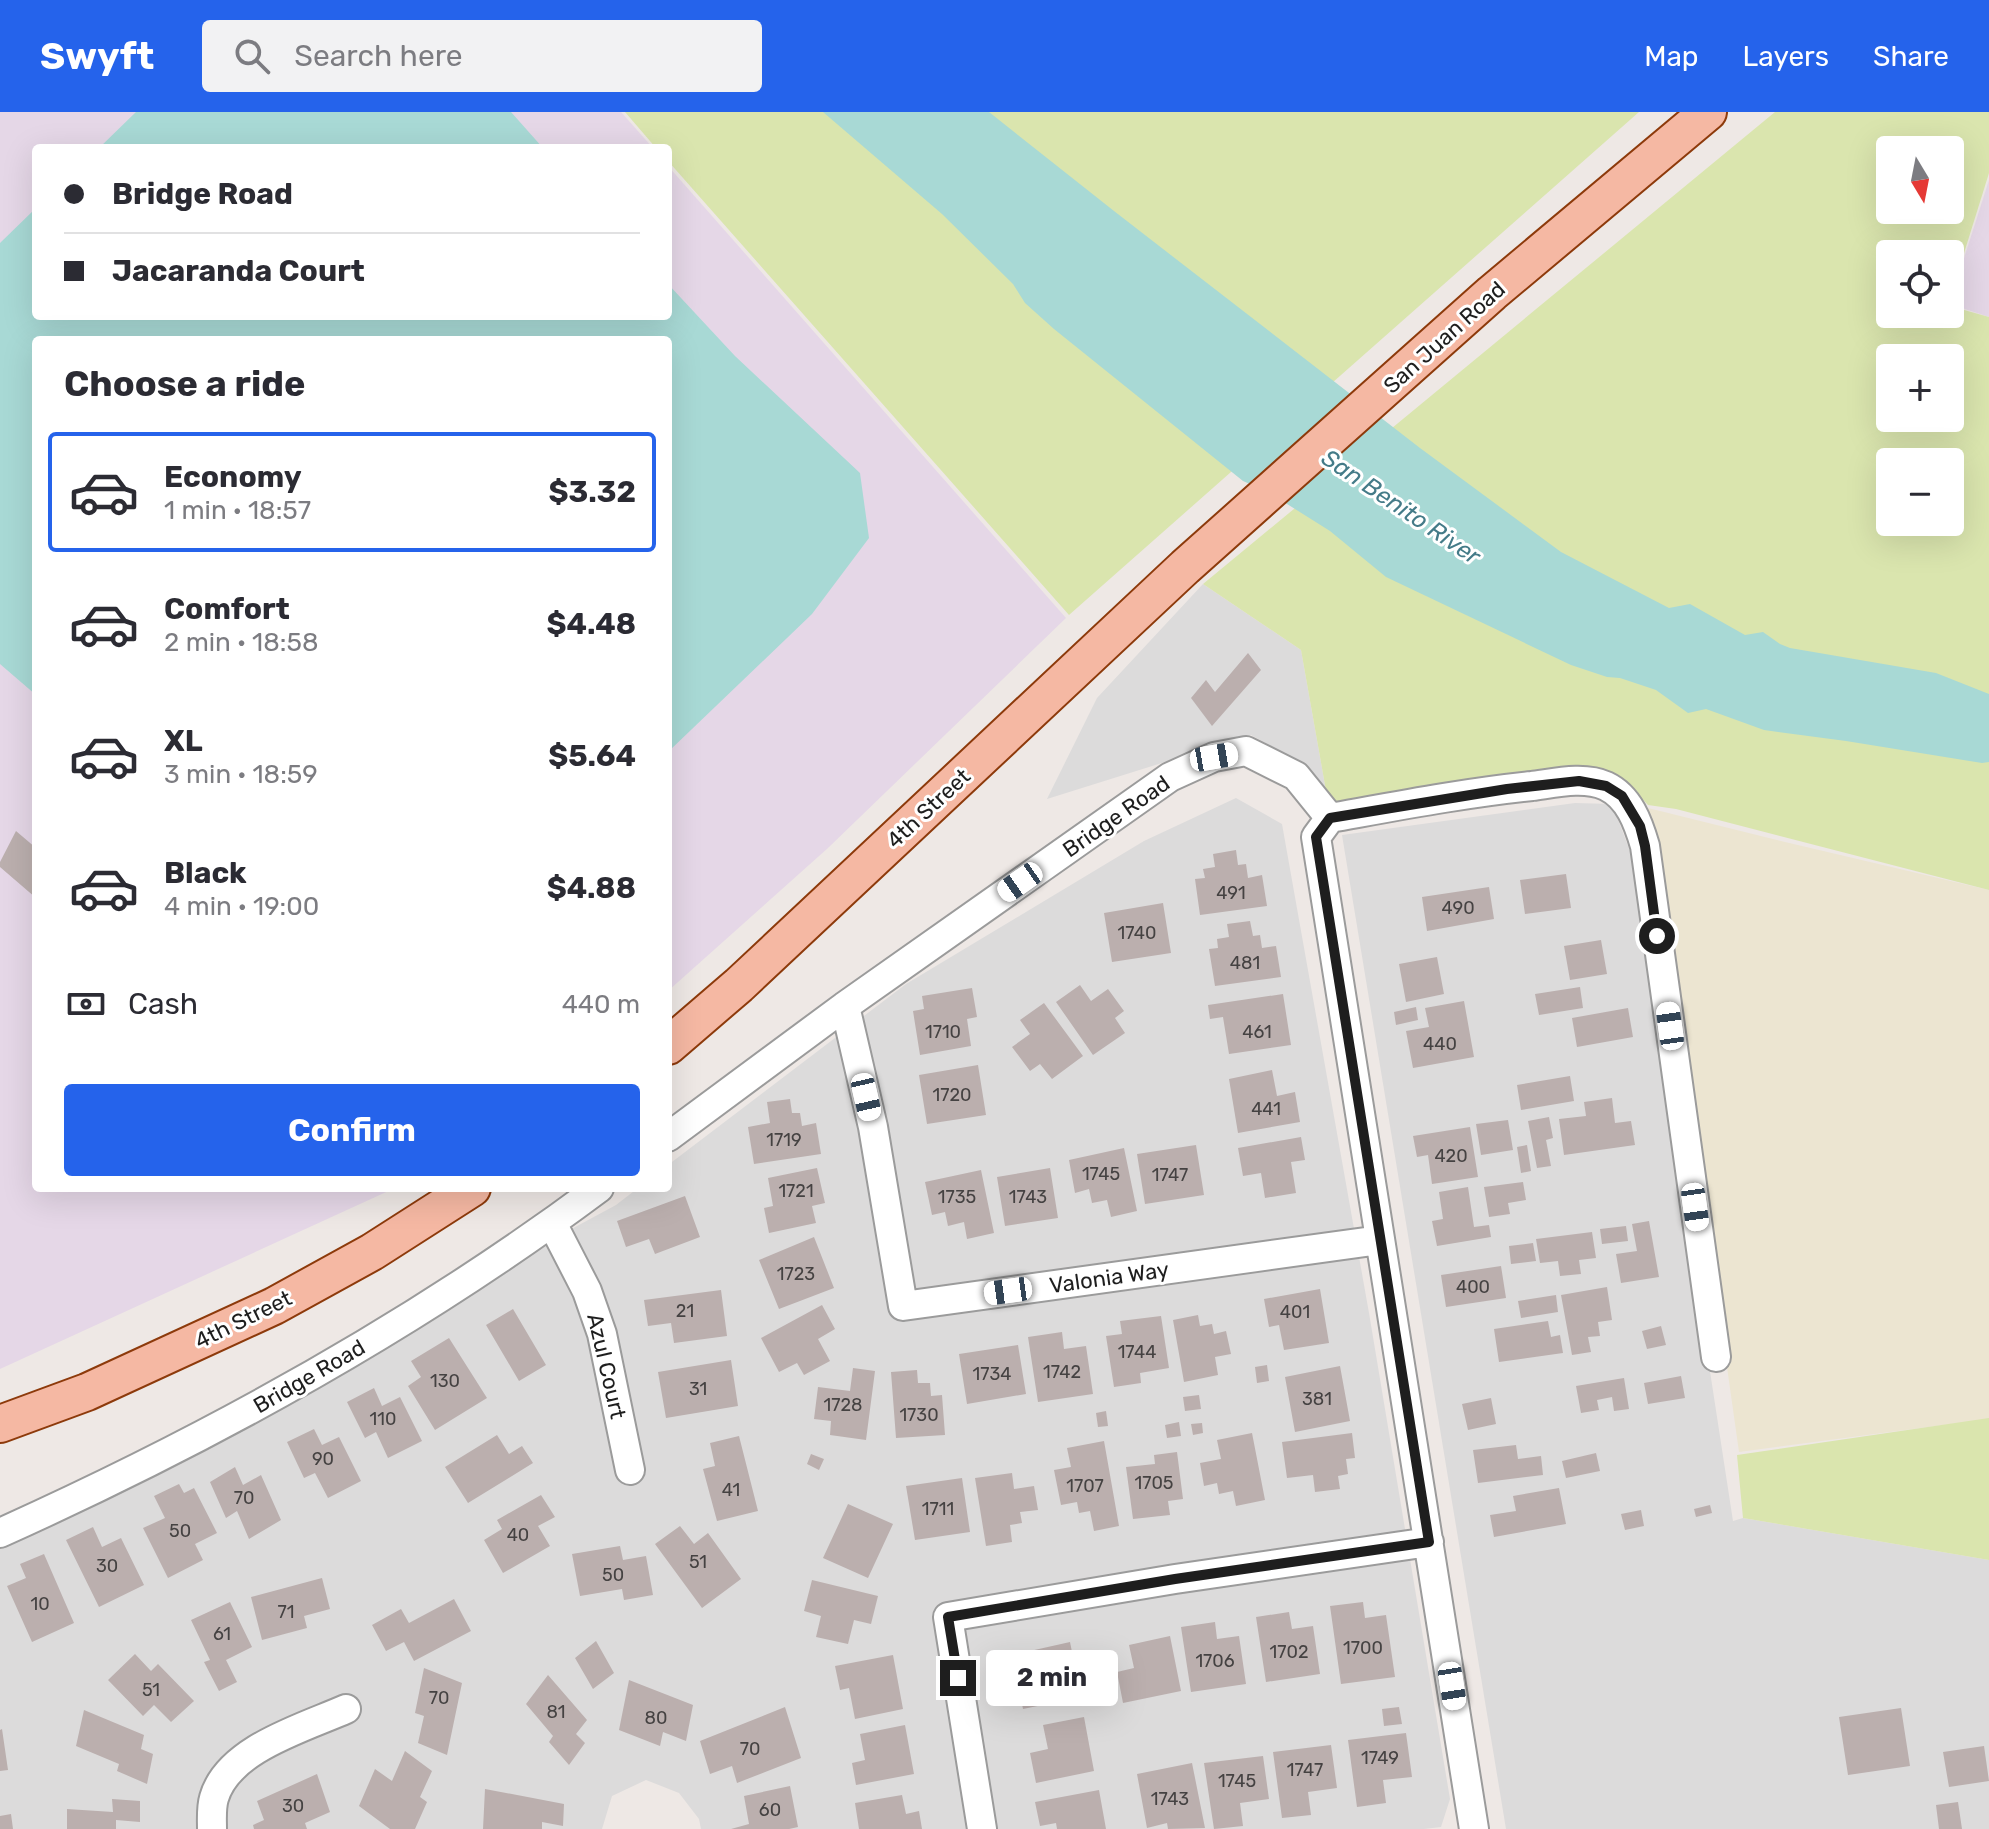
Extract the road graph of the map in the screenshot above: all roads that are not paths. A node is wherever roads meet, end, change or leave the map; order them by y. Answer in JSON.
{"nodes":[{"id":1,"x":1708,"y":112,"type":"edge"},
{"id":2,"x":1185,"y":567,"type":"joint"},
{"id":3,"x":1330,"y":818,"type":"junction"},
{"id":4,"x":845,"y":1006,"type":"junction"},
{"id":5,"x":672,"y":1043,"type":"edge"},
{"id":6,"x":672,"y":1134,"type":"edge"},
{"id":7,"x":466,"y":1192,"type":"edge"},
{"id":8,"x":594,"y":1192,"type":"edge"},
{"id":9,"x":552,"y":1223,"type":"junction"},
{"id":10,"x":1380,"y":1240,"type":"junction"},
{"id":11,"x":1716,"y":1357,"type":"dead end"},
{"id":12,"x":0,"y":1424,"type":"edge"},
{"id":13,"x":630,"y":1470,"type":"dead end"},
{"id":14,"x":0,"y":1533,"type":"edge"},
{"id":15,"x":1429,"y":1542,"type":"junction"},
{"id":16,"x":346,"y":1709,"type":"dead end"},
{"id":17,"x":212,"y":1829,"type":"edge"},
{"id":18,"x":982,"y":1829,"type":"edge"},
{"id":19,"x":1474,"y":1829,"type":"edge"}],
"edges":[{"from":1,"to":2,"type":"main road","name":"San Juan Road"},
{"from":2,"to":5,"type":"main road","name":"4th Street"},
{"from":3,"to":4,"type":"street","name":"Bridge Road"},
{"from":3,"to":10,"type":"street"},
{"from":3,"to":11,"type":"street"},
{"from":4,"to":6,"type":"street","name":"Bridge Road"},
{"from":4,"to":10,"type":"street","name":"Valonia Way"},
{"from":7,"to":12,"type":"main road","name":"4th Street"},
{"from":8,"to":9,"type":"street","name":"Bridge Road"},
{"from":9,"to":13,"type":"street","name":"Azul Court"},
{"from":9,"to":14,"type":"street","name":"Bridge Road"},
{"from":10,"to":15,"type":"street"},
{"from":15,"to":18,"type":"street"},
{"from":15,"to":19,"type":"street"},
{"from":16,"to":17,"type":"street"}]}
